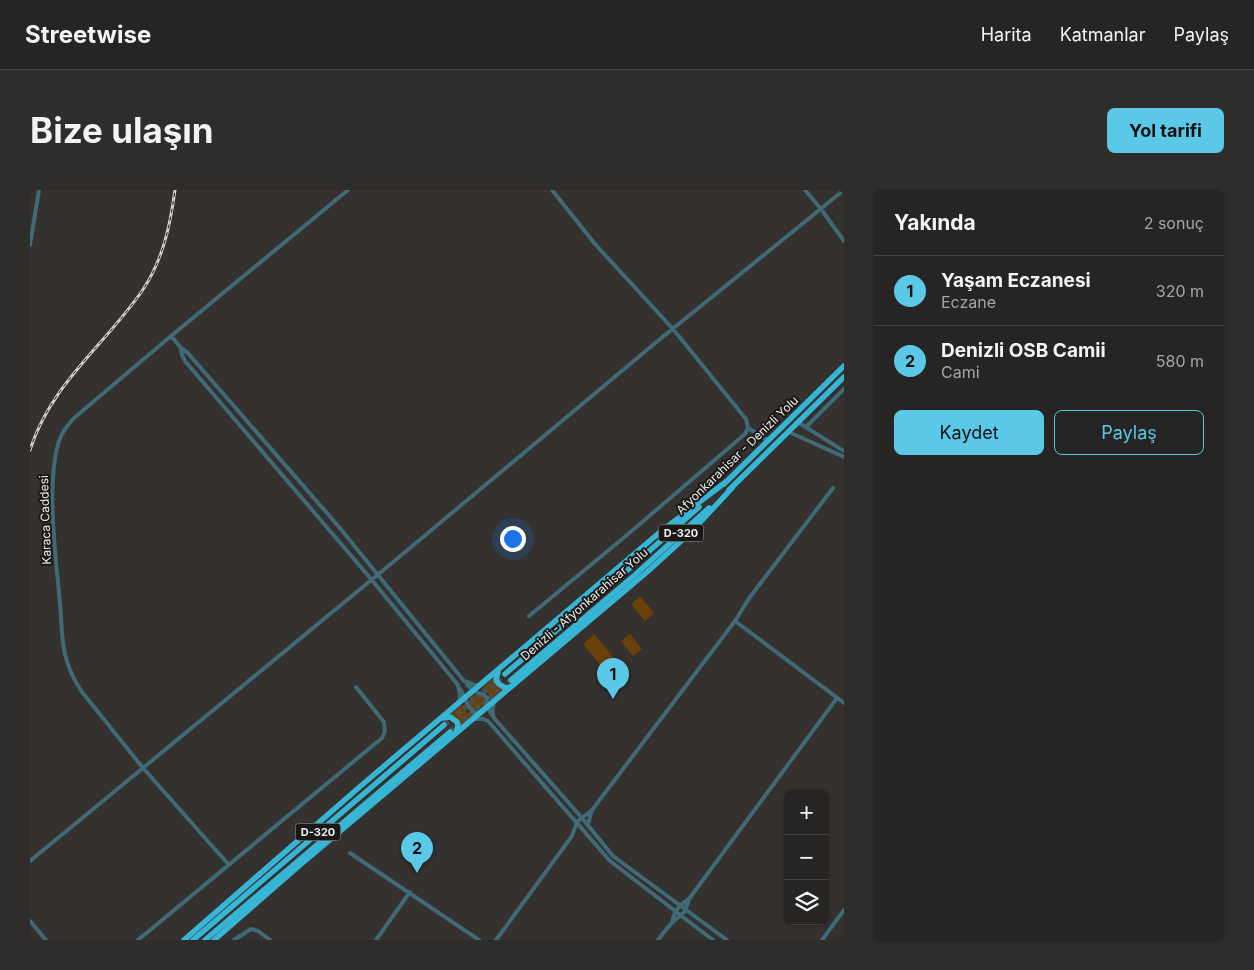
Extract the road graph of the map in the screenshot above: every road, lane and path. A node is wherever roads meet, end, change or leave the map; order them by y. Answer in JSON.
{"nodes":[{"id":1,"x":39,"y":190,"type":"edge"},
{"id":2,"x":348,"y":190,"type":"edge"},
{"id":3,"x":552,"y":190,"type":"edge"},
{"id":4,"x":805,"y":190,"type":"edge"},
{"id":5,"x":844,"y":190,"type":"edge"},
{"id":6,"x":821,"y":209,"type":"junction"},
{"id":7,"x":844,"y":241,"type":"edge"},
{"id":8,"x":30,"y":246,"type":"edge"},
{"id":9,"x":673,"y":329,"type":"junction"},
{"id":10,"x":171,"y":336,"type":"junction"},
{"id":11,"x":180,"y":348,"type":"junction"},
{"id":12,"x":844,"y":366,"type":"edge"},
{"id":13,"x":844,"y":377,"type":"edge"},
{"id":14,"x":844,"y":389,"type":"edge"},
{"id":15,"x":798,"y":423,"type":"junction"},
{"id":16,"x":806,"y":427,"type":"junction"},
{"id":17,"x":748,"y":428,"type":"junction"},
{"id":18,"x":789,"y":432,"type":"junction"},
{"id":19,"x":769,"y":441,"type":"junction"},
{"id":20,"x":844,"y":451,"type":"edge"},
{"id":21,"x":844,"y":457,"type":"edge"},
{"id":22,"x":727,"y":481,"type":"junction"},
{"id":23,"x":833,"y":488,"type":"dead end"},
{"id":24,"x":378,"y":574,"type":"junction"},
{"id":25,"x":371,"y":579,"type":"junction"},
{"id":26,"x":529,"y":616,"type":"dead end"},
{"id":27,"x":735,"y":621,"type":"junction"},
{"id":28,"x":499,"y":670,"type":"junction"},
{"id":29,"x":505,"y":674,"type":"tunnel mouth"},
{"id":30,"x":464,"y":681,"type":"junction"},
{"id":31,"x":512,"y":683,"type":"junction"},
{"id":32,"x":482,"y":684,"type":"junction"},
{"id":33,"x":458,"y":685,"type":"junction"},
{"id":34,"x":356,"y":688,"type":"dead end"},
{"id":35,"x":474,"y":691,"type":"junction"},
{"id":36,"x":466,"y":698,"type":"junction"},
{"id":37,"x":837,"y":698,"type":"junction"},
{"id":38,"x":494,"y":702,"type":"junction"},
{"id":39,"x":844,"y":703,"type":"edge"},
{"id":40,"x":458,"y":705,"type":"junction"},
{"id":41,"x":487,"y":707,"type":"junction"},
{"id":42,"x":479,"y":714,"type":"junction"},
{"id":43,"x":494,"y":718,"type":"junction"},
{"id":44,"x":442,"y":719,"type":"junction"},
{"id":45,"x":473,"y":719,"type":"junction"},
{"id":46,"x":488,"y":721,"type":"junction"},
{"id":47,"x":444,"y":726,"type":"tunnel mouth"},
{"id":48,"x":452,"y":733,"type":"junction"},
{"id":49,"x":143,"y":768,"type":"junction"},
{"id":50,"x":592,"y":810,"type":"junction"},
{"id":51,"x":582,"y":818,"type":"junction"},
{"id":52,"x":577,"y":822,"type":"junction"},
{"id":53,"x":588,"y":825,"type":"junction"},
{"id":54,"x":583,"y":829,"type":"junction"},
{"id":55,"x":572,"y":836,"type":"junction"},
{"id":56,"x":350,"y":853,"type":"dead end"},
{"id":57,"x":30,"y":861,"type":"edge"},
{"id":58,"x":229,"y":865,"type":"junction"},
{"id":59,"x":410,"y":892,"type":"junction"},
{"id":60,"x":689,"y":899,"type":"junction"},
{"id":61,"x":679,"y":905,"type":"junction"},
{"id":62,"x":686,"y":910,"type":"junction"},
{"id":63,"x":844,"y":910,"type":"edge"},
{"id":64,"x":674,"y":912,"type":"junction"},
{"id":65,"x":681,"y":916,"type":"junction"},
{"id":66,"x":30,"y":921,"type":"edge"},
{"id":67,"x":672,"y":923,"type":"junction"},
{"id":68,"x":46,"y":940,"type":"edge"},
{"id":69,"x":138,"y":940,"type":"edge"},
{"id":70,"x":184,"y":940,"type":"edge"},
{"id":71,"x":193,"y":940,"type":"edge"},
{"id":72,"x":205,"y":940,"type":"edge"},
{"id":73,"x":214,"y":940,"type":"edge"},
{"id":74,"x":234,"y":940,"type":"edge"},
{"id":75,"x":270,"y":940,"type":"edge"},
{"id":76,"x":376,"y":940,"type":"edge"},
{"id":77,"x":479,"y":940,"type":"edge"},
{"id":78,"x":496,"y":940,"type":"edge"},
{"id":79,"x":658,"y":940,"type":"edge"},
{"id":80,"x":713,"y":940,"type":"edge"},
{"id":81,"x":727,"y":940,"type":"edge"},
{"id":82,"x":822,"y":940,"type":"edge"}],
"edges":[{"from":1,"to":8,"type":"street"},
{"from":2,"to":10,"type":"street","name":"Karaca Caddesi"},
{"from":3,"to":9,"type":"street"},
{"from":4,"to":6,"type":"street"},
{"from":5,"to":6,"type":"street"},
{"from":6,"to":7,"type":"street"},
{"from":6,"to":9,"type":"street"},
{"from":9,"to":17,"type":"street"},
{"from":9,"to":24,"type":"street"},
{"from":10,"to":11,"type":"street"},
{"from":10,"to":49,"type":"street","name":"Karaca Caddesi"},
{"from":11,"to":24,"type":"street"},
{"from":11,"to":25,"type":"street"},
{"from":12,"to":19,"type":"highway","name":"Afyonkarahisar - Denizli Yolu","number":"D-320"},
{"from":13,"to":15,"type":"highway","name":"Denizli - Afyonkarahisar Yolu","number":"D-320"},
{"from":14,"to":16,"type":"street"},
{"from":15,"to":16,"type":"street"},
{"from":15,"to":18,"type":"highway","name":"Denizli - Afyonkarahisar Yolu","number":"D-320"},
{"from":16,"to":20,"type":"street"},
{"from":17,"to":19,"type":"street"},
{"from":17,"to":26,"type":"street"},
{"from":18,"to":21,"type":"street"},
{"from":18,"to":31,"type":"highway","name":"Denizli - Afyonkarahisar Yolu","number":"D-320"},
{"from":19,"to":22,"type":"highway","name":"Afyonkarahisar - Denizli Yolu","number":"D-320"},
{"from":22,"to":28,"type":"highway"},
{"from":22,"to":29,"type":"highway","name":"Afyonkarahisar - Denizli Yolu","number":"D-320"},
{"from":23,"to":27,"type":"street"},
{"from":24,"to":25,"type":"street"},
{"from":24,"to":30,"type":"street"},
{"from":25,"to":33,"type":"street"},
{"from":25,"to":49,"type":"street"},
{"from":27,"to":37,"type":"street"},
{"from":27,"to":50,"type":"street"},
{"from":28,"to":31,"type":"highway"},
{"from":28,"to":32,"type":"highway"},
{"from":30,"to":32,"type":"street"},
{"from":30,"to":35,"type":"street"},
{"from":31,"to":38,"type":"highway","name":"Denizli - Afyonkarahisar Yolu"},
{"from":32,"to":35,"type":"highway"},
{"from":33,"to":36,"type":"street"},
{"from":33,"to":40,"type":"street"},
{"from":34,"to":58,"type":"street"},
{"from":35,"to":36,"type":"highway"},
{"from":35,"to":41,"type":"street"},
{"from":36,"to":40,"type":"highway"},
{"from":36,"to":42,"type":"street"},
{"from":37,"to":39,"type":"street"},
{"from":37,"to":60,"type":"street"},
{"from":38,"to":41,"type":"highway","name":"Denizli - Afyonkarahisar Yolu"},
{"from":38,"to":43,"type":"street"},
{"from":40,"to":44,"type":"highway"},
{"from":41,"to":42,"type":"highway"},
{"from":41,"to":43,"type":"street"},
{"from":42,"to":45,"type":"highway"},
{"from":42,"to":46,"type":"street"},
{"from":43,"to":51,"type":"street"},
{"from":44,"to":48,"type":"highway"},
{"from":44,"to":70,"type":"highway"},
{"from":45,"to":46,"type":"street"},
{"from":45,"to":48,"type":"highway"},
{"from":46,"to":52,"type":"street"},
{"from":47,"to":71,"type":"highway","number":"D-320"},
{"from":48,"to":72,"type":"highway","number":"D-320"},
{"from":48,"to":73,"type":"highway"},
{"from":49,"to":57,"type":"street"},
{"from":49,"to":58,"type":"street","name":"Karaca Caddesi"},
{"from":50,"to":51,"type":"street"},
{"from":50,"to":53,"type":"street"},
{"from":51,"to":52,"type":"street"},
{"from":51,"to":53,"type":"street"},
{"from":52,"to":54,"type":"street"},
{"from":52,"to":55,"type":"street"},
{"from":53,"to":54,"type":"street"},
{"from":53,"to":61,"type":"street"},
{"from":54,"to":55,"type":"street"},
{"from":54,"to":64,"type":"street"},
{"from":55,"to":78,"type":"street"},
{"from":56,"to":59,"type":"street"},
{"from":58,"to":69,"type":"street"},
{"from":59,"to":76,"type":"street"},
{"from":59,"to":77,"type":"street"},
{"from":60,"to":61,"type":"street"},
{"from":60,"to":62,"type":"street"},
{"from":61,"to":62,"type":"street"},
{"from":61,"to":64,"type":"street"},
{"from":62,"to":65,"type":"street"},
{"from":62,"to":81,"type":"street"},
{"from":63,"to":82,"type":"street"},
{"from":64,"to":65,"type":"street"},
{"from":64,"to":67,"type":"street"},
{"from":65,"to":67,"type":"street"},
{"from":65,"to":80,"type":"street"},
{"from":66,"to":68,"type":"street"},
{"from":67,"to":79,"type":"street"},
{"from":74,"to":75,"type":"street"}]}
